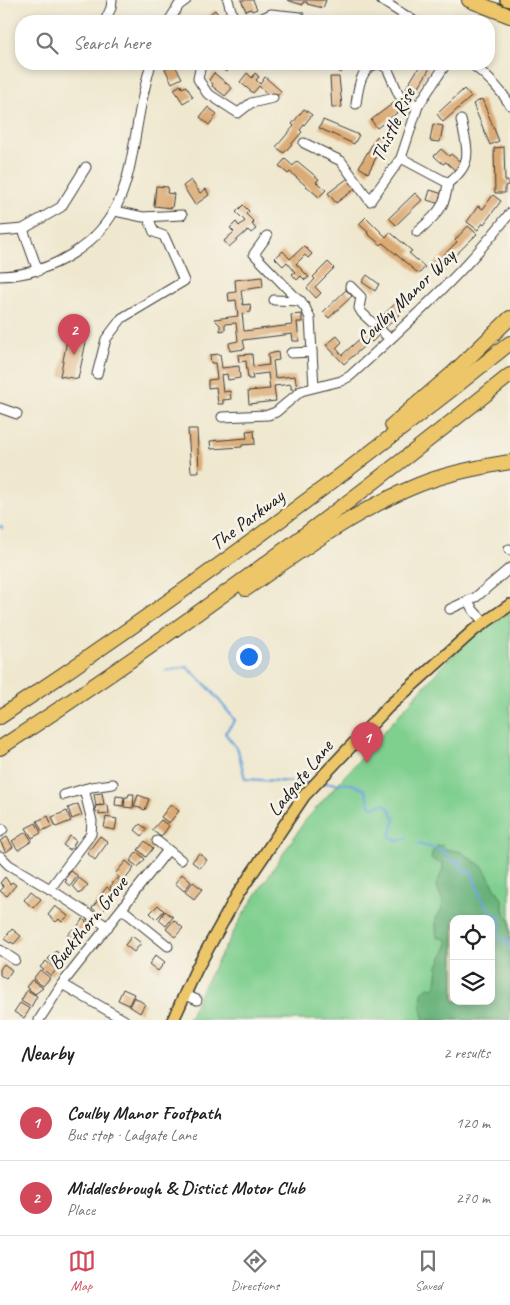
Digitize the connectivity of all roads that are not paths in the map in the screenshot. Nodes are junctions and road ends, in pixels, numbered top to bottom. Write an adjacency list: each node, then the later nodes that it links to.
1 (112, 0): 8 (street)
2 (228, 0): 10 (street)
3 (381, 0): 11 (street)
4 (470, 0): 12 (highway)
5 (506, 0): 7 (main road)
6 (179, 2): 9 (street)
7 (510, 2)
8 (108, 15)
9 (172, 15)
10 (234, 15)
11 (405, 15)
12 (510, 16)
13 (150, 70): 28 (street)
14 (200, 70): 19 (street)
15 (367, 70): 20 (street)
16 (388, 70): 22 (street)
17 (442, 70): 22 (street, Thistle Rise)
18 (479, 70): 21 (street)
19 (273, 98)
20 (356, 104)
21 (510, 105)
22 (418, 106): 25 (street, Thistle Rise)
23 (461, 120): 27 (street)
24 (304, 143): 25 (street, Thistle Rise)
25 (401, 158): 27 (street)
26 (86, 167): 32 (street)
27 (448, 183): 34 (street)
28 (115, 211): 31 (street); 36 (street)
29 (510, 213): 42 (street, Coulby Manor Way)
30 (182, 215): 31 (street)
31 (148, 217): 46 (street)
32 (24, 229): 33 (street); 36 (street)
33 (0, 230)
34 (417, 232)
35 (267, 236): 40 (street)
36 (38, 271): 37 (street)
37 (0, 276)
38 (350, 286): 42 (street)
39 (274, 300): 40 (street)
40 (301, 301): 44 (street)
41 (510, 318): 53 (highway)
42 (390, 339): 48 (street, Coulby Manor Way)
43 (510, 344): 53 (highway, The Parkway)
44 (312, 352): 45 (street); 48 (street)
45 (291, 353)
46 (97, 374)
47 (510, 375): 59 (highway)
48 (314, 387): 51 (street, Coulby Manor Way)
49 (0, 408): 50 (street)
50 (17, 414)
51 (222, 417)
52 (510, 462): 59 (highway)
53 (301, 505): 60 (highway, The Parkway)
54 (510, 568): 55 (street)
55 (468, 601): 57 (street); 58 (street)
56 (510, 605): 58 (main road, Ladgate Lane)
57 (450, 609)
58 (485, 623): 76 (main road, Ladgate Lane)
59 (167, 634): 61 (highway)
60 (0, 717)
61 (0, 748)
62 (113, 784): 63 (street)
63 (84, 789): 64 (street); 69 (street)
64 (64, 796)
65 (157, 841): 66 (street)
66 (168, 850): 68 (street); 70 (street, Buckthorn Grove)
67 (0, 856): 69 (street)
68 (182, 860)
69 (50, 889): 71 (street)
70 (122, 909): 71 (street, Buckthorn Grove); 72 (street)
71 (108, 927): 75 (street, Buckthorn Grove)
72 (168, 946)
73 (0, 951): 74 (street)
74 (15, 960)
75 (62, 984): 78 (street, Buckthorn Grove); 79 (street)
76 (184, 994): 77 (street); 80 (main road, Ladgate Lane)
77 (197, 1000)
78 (39, 1020)
79 (124, 1020)
80 (173, 1020)

